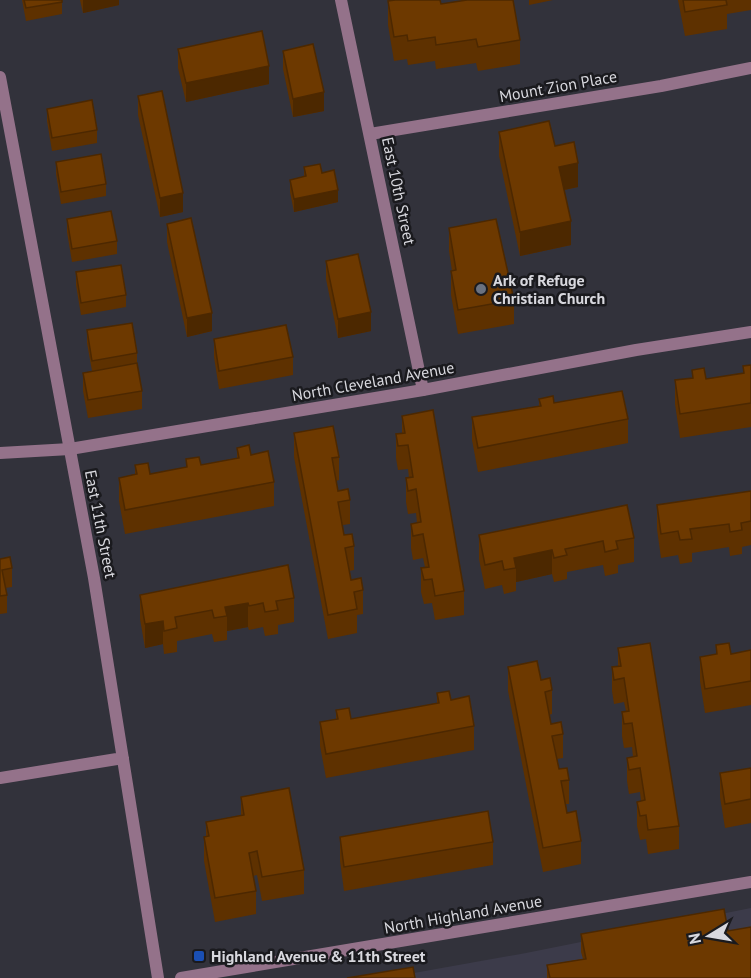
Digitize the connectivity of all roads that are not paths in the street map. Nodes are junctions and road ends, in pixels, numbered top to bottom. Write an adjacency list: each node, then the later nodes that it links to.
1 (341, 0): 4 (street, East 10th Street)
2 (751, 68): 4 (street, Mount Zion Place)
3 (0, 77): 7 (street, East 11th Street)
4 (370, 134): 6 (street, East 10th Street)
5 (751, 332): 6 (street, North Cleveland Avenue)
6 (423, 390): 7 (street, North Cleveland Avenue)
7 (70, 449): 8 (street, North Cleveland Avenue); 9 (street, East 11th Street)
8 (0, 453)
9 (123, 758): 10 (street); 12 (street, East 11th Street)
10 (0, 778)
11 (751, 882): 13 (street, North Highland Avenue)
12 (158, 978)
13 (181, 978)

